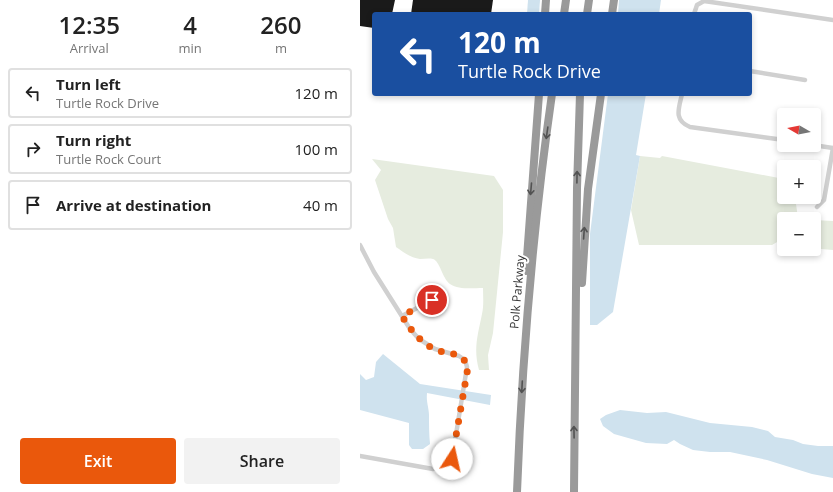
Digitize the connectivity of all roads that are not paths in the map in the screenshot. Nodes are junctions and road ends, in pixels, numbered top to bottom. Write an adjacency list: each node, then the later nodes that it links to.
1 (546, 0): 5 (highway)
2 (566, 0): 6 (highway)
3 (589, 0): 7 (highway)
4 (614, 0): 8 (highway)
5 (545, 12)
6 (564, 12)
7 (587, 12)
8 (612, 12)
9 (694, 12): 10 (street)
10 (833, 20)
11 (752, 71): 12 (street)
12 (805, 80)
13 (539, 96): 26 (highway, one-way to 26)
14 (552, 96): 26 (highway, Polk Parkway, one-way to 26)
15 (580, 96): 25 (highway, one-way to 15)
16 (601, 96): 25 (highway, one-way to 16)
17 (682, 96): 18 (street)
18 (777, 139)
19 (821, 146): 20 (street)
20 (833, 148): 21 (street)
21 (817, 207)
22 (360, 245): 24 (street)
23 (439, 301): 24 (street)
24 (402, 316): 27 (street)
25 (576, 370): 29 (highway, one-way to 25)
26 (523, 373): 28 (highway, Polk Parkway, one-way to 28)
27 (360, 456)
28 (517, 492)
29 (574, 492)

